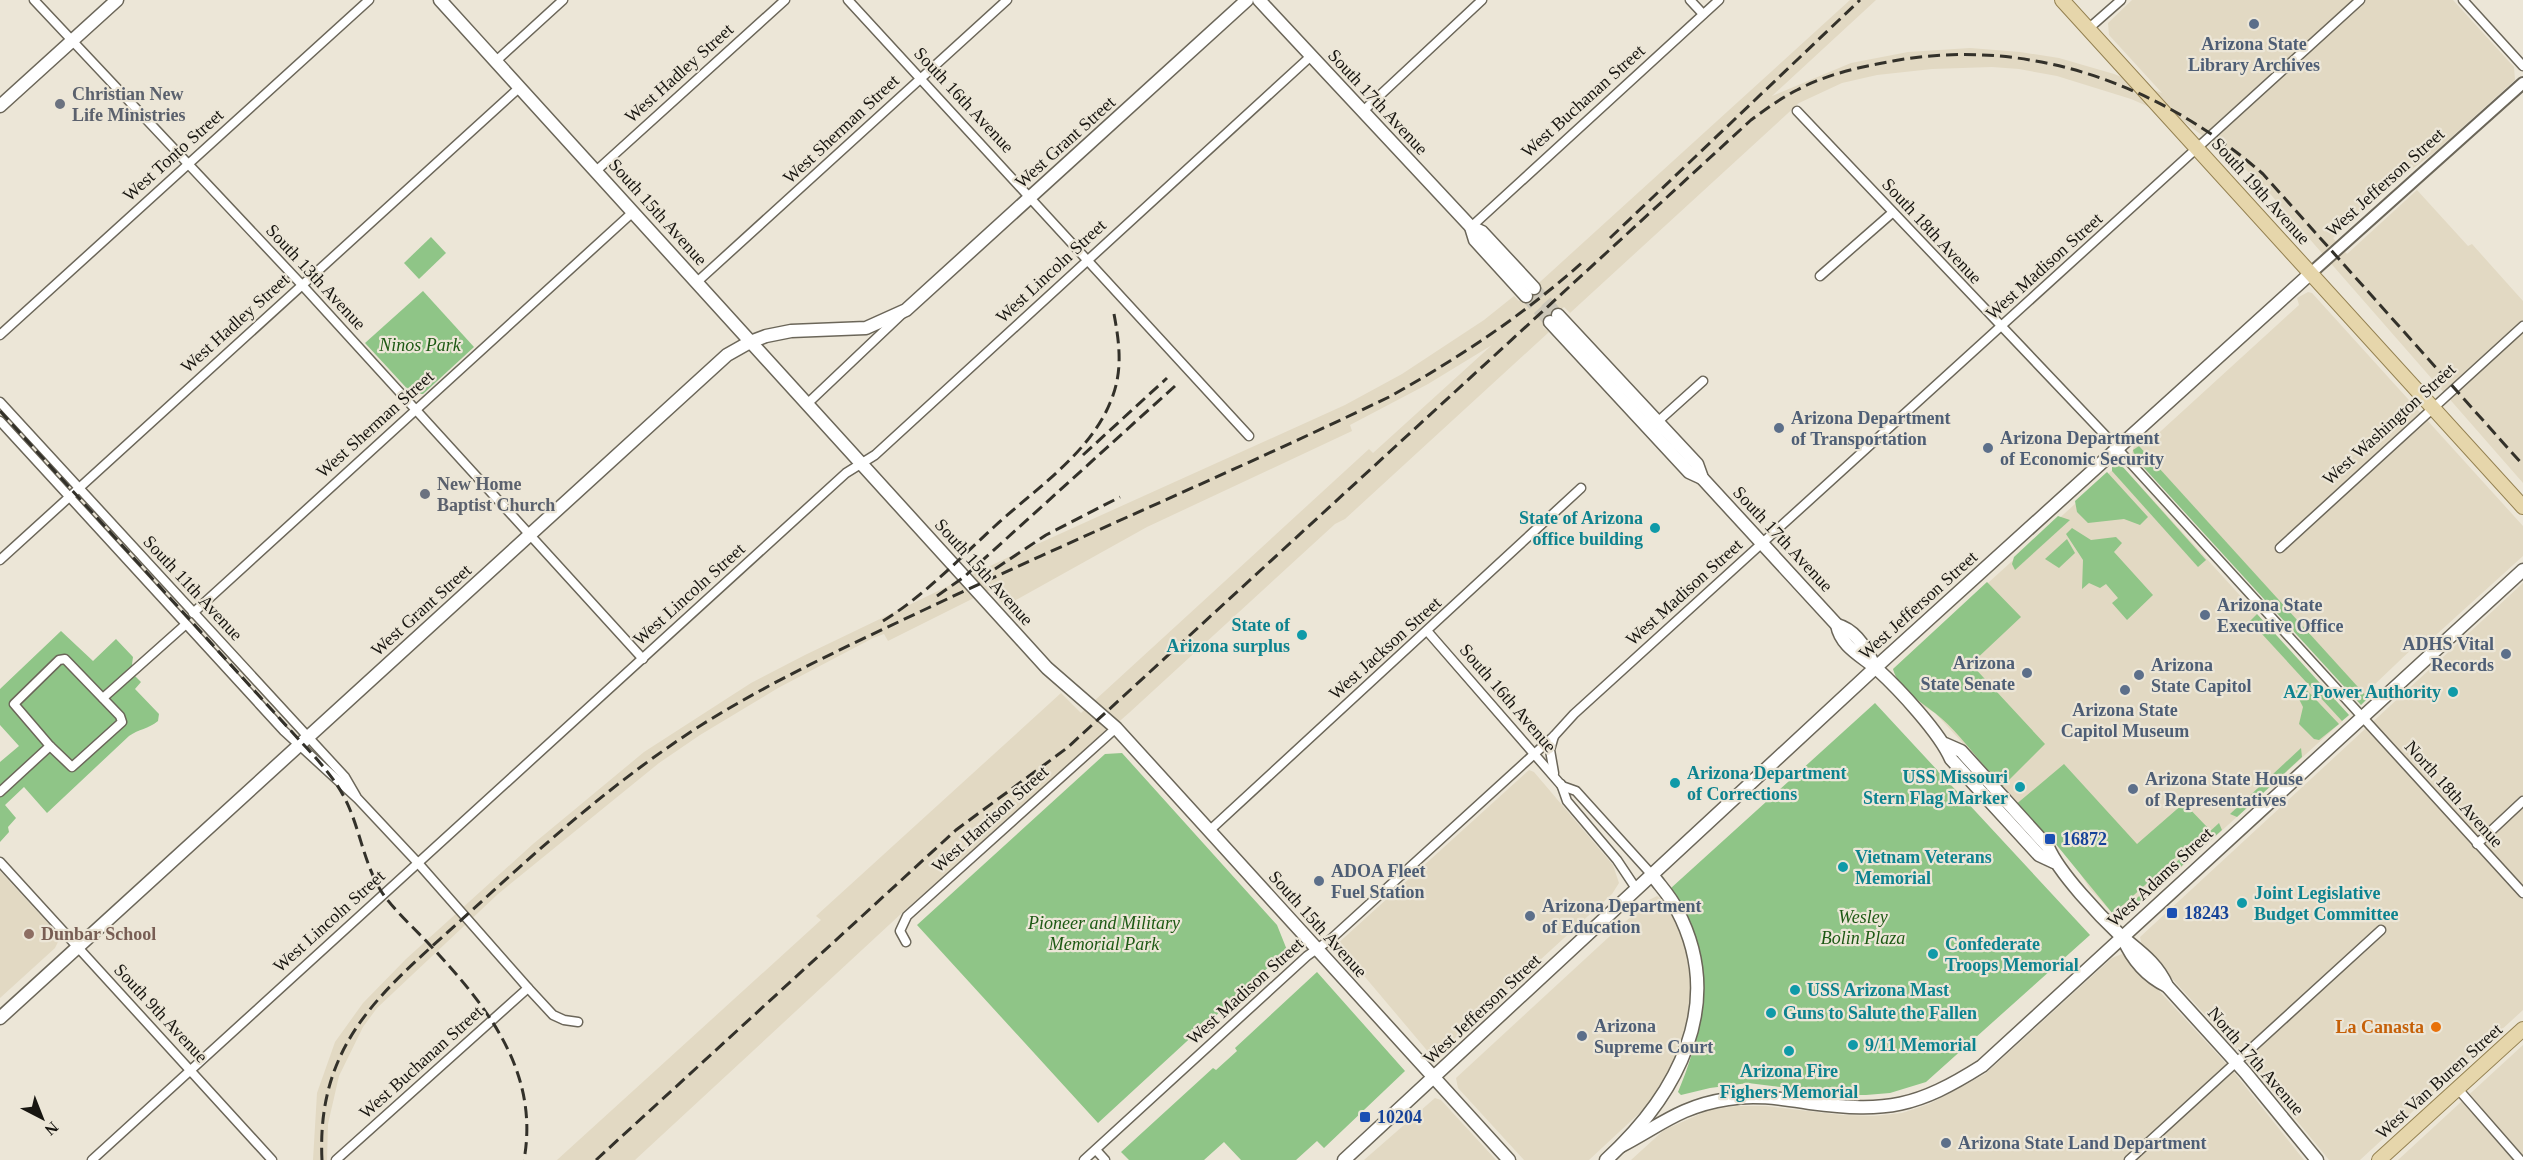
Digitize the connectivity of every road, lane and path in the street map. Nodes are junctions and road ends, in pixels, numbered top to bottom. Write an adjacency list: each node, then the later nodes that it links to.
1 (34, 0): 20 (street, South 13th Avenue)
2 (117, 0): 20 (main road)
3 (369, 0): 31 (street, West Tonto Street)
4 (440, 0): 22 (main road, South 15th Avenue)
5 (562, 0): 22 (street)
6 (785, 0): 32 (street, West Hadley Street)
7 (848, 0): 24 (street, South 16th Avenue)
8 (1007, 0): 24 (street, West Sherman Street)
9 (1247, 0): 33 (main road, West Grant Street)
10 (1259, 0): 21 (main road, South 17th Avenue)
11 (1482, 0): 29 (street)
12 (1690, 0): 18 (street)
13 (1719, 0): 18 (street, West Buchanan Street)
14 (2062, 0): 19 (main road, South 19th Avenue)
15 (2121, 0): 19 (street)
16 (2360, 0): 30 (street, West Madison Street)
17 (2463, 0): 23 (street)
18 (1703, 14): 36 (street, West Buchanan Street)
19 (2088, 29): 30 (main road, South 19th Avenue)
20 (71, 41): 27 (main road); 31 (street, South 13th Avenue)
21 (1311, 56): 29 (main road, South 17th Avenue); 37 (street, West Lincoln Street)
22 (496, 61): 26 (main road, South 15th Avenue)
23 (2523, 66)
24 (921, 78): 33 (street, South 16th Avenue); 40 (street, West Sherman Street)
25 (2523, 83): 38 (street, West Jefferson Street)
26 (520, 87): 32 (main road, South 15th Avenue); 41 (street, West Hadley Street)
27 (0, 106)
28 (1797, 111): 35 (street, South 18th Avenue)
29 (1362, 112): 36 (main road, South 17th Avenue)
30 (2199, 149): 38 (main road, South 19th Avenue); 46 (street, West Madison Street)
31 (188, 164): 41 (street, South 13th Avenue); 47 (street, West Tonto Street)
32 (596, 171): 34 (main road, South 15th Avenue)
33 (1031, 197): 37 (street, South 16th Avenue); 43 (main road, West Grant Street)
34 (633, 212): 40 (main road, South 15th Avenue); 53 (street, West Sherman Street)
35 (1892, 213): 39 (street); 46 (street, South 18th Avenue)
36 (1470, 227): 42 (main road, South 17th Avenue)
37 (1088, 259): 56 (street, South 16th Avenue); 58 (street, West Lincoln Street)
38 (2311, 273): 52 (main road, South 19th Avenue); 57 (main road, West Jefferson Street)
39 (1820, 276)
40 (697, 282): 48 (main road, South 15th Avenue)
41 (302, 285): 53 (street, South 13th Avenue); 59 (street, West Hadley Street)
42 (1530, 292)
43 (906, 310): 48 (main road, West Grant Street); 51 (street, West Grant Street)
44 (1554, 319): 55 (main road, South 17th Avenue)
45 (2523, 326): 52 (street, West Washington Street)
46 (2001, 327): 57 (street, South 18th Avenue); 64 (street, West Madison Street)
47 (0, 335)
48 (750, 342): 51 (main road, South 15th Avenue); 63 (main road, West Grant Street)
49 (1703, 381): 55 (street)
50 (0, 402): 59 (street, South 11th Avenue)
51 (807, 404): 58 (main road, South 15th Avenue)
52 (2434, 407): 62 (main road, South 19th Avenue); 65 (street, West Washington Street)
53 (416, 409): 63 (street, South 13th Avenue); 68 (street, West Sherman Street)
54 (0, 421): 61 (street, South 11th Avenue)
55 (1654, 426): 64 (main road, South 17th Avenue)
56 (1249, 436)
57 (2117, 450): 72 (main road, West Jefferson Street); 74 (street, South 18th Avenue)
58 (863, 463): 71 (street, West Lincoln Street); 75 (main road, South 15th Avenue)
59 (78, 488): 61 (street, West Hadley Street); 68 (street, South 11th Avenue)
60 (1581, 488): 70 (street, West Jackson Street)
61 (70, 496): 66 (street, West Hadley Street); 69 (street, South 11th Avenue)
62 (2523, 507)
63 (531, 534): 71 (street, South 13th Avenue); 77 (main road, West Grant Street)
64 (1762, 544): 72 (main road, South 17th Avenue); 76 (street, West Madison Street)
65 (2280, 548)
66 (0, 560)
67 (2523, 570): 74 (main road, West Adams Street)
68 (193, 613): 77 (street, South 11th Avenue)
69 (185, 625): 73 (street); 77 (street, South 11th Avenue)
70 (1428, 632): 79 (street, South 16th Avenue); 83 (street, West Jackson Street)
71 (643, 659): 87 (street, West Lincoln Street)
72 (1875, 668): 85 (main road, South 17th Avenue); 88 (main road, West Jefferson Street)
73 (103, 698): 78 (street); 78 (street)
74 (2361, 716): 84 (street, North 18th Avenue); 92 (main road, West Adams Street)
75 (1116, 728): 83 (main road, South 15th Avenue); 93 (street, West Harrison Street)
76 (1554, 736): 79 (street, West Madison Street); 80 (street, South 16th Avenue)
77 (303, 742): 87 (street, South 11th Avenue); 94 (main road, West Grant Street)
78 (50, 746): 81 (street)
79 (1535, 753): 80 (street, South 16th Avenue); 95 (street, West Madison Street)
80 (1562, 786): 88 (street, South 16th Avenue); 89 (street, South 16th Avenue)
81 (0, 792)
82 (2523, 801): 84 (street)
83 (1209, 831): 95 (main road, South 15th Avenue)
84 (2477, 844): 90 (street, North 18th Avenue)
85 (2054, 861): 92 (main road, North 17th Avenue)
86 (0, 862): 94 (street, South 9th Avenue)
87 (418, 863): 96 (street, South 11th Avenue); 101 (street, West Lincoln Street)
88 (1653, 876): 89 (main road, West Jefferson Street); 104 (main road)
89 (1637, 890): 102 (main road, West Jefferson Street)
90 (2523, 893)
91 (2381, 930): 100 (street)
92 (2122, 937): 100 (main road, North 17th Avenue); 104 (main road, West Adams Street)
93 (906, 942)
94 (79, 948): 97 (main road, West Grant Street); 101 (street, South 9th Avenue)
95 (1316, 950): 102 (main road, South 15th Avenue); 105 (street, West Madison Street)
96 (528, 988): 98 (street, South 11th Avenue); 108 (street, West Buchanan Street)
97 (0, 1018)
98 (578, 1022)
99 (2523, 1029): 103 (main road, West Van Buren Street)
100 (2236, 1062): 114 (street); 115 (main road, North 17th Avenue)
101 (191, 1070): 106 (street, West Lincoln Street); 107 (street, South 9th Avenue)
102 (1434, 1078): 111 (main road, West Jefferson Street); 112 (main road, South 15th Avenue)
103 (2458, 1089): 116 (main road, West Van Buren Street); 117 (street)
104 (1621, 1146): 113 (main road)
105 (1096, 1149): 109 (street, West Madison Street); 110 (street)
106 (92, 1160)
107 (272, 1160)
108 (336, 1160)
109 (1084, 1160)
110 (1105, 1160)
111 (1344, 1160)
112 (1509, 1160)
113 (1606, 1160)
114 (2129, 1160)
115 (2316, 1160)
116 (2379, 1160)
117 (2520, 1160)

